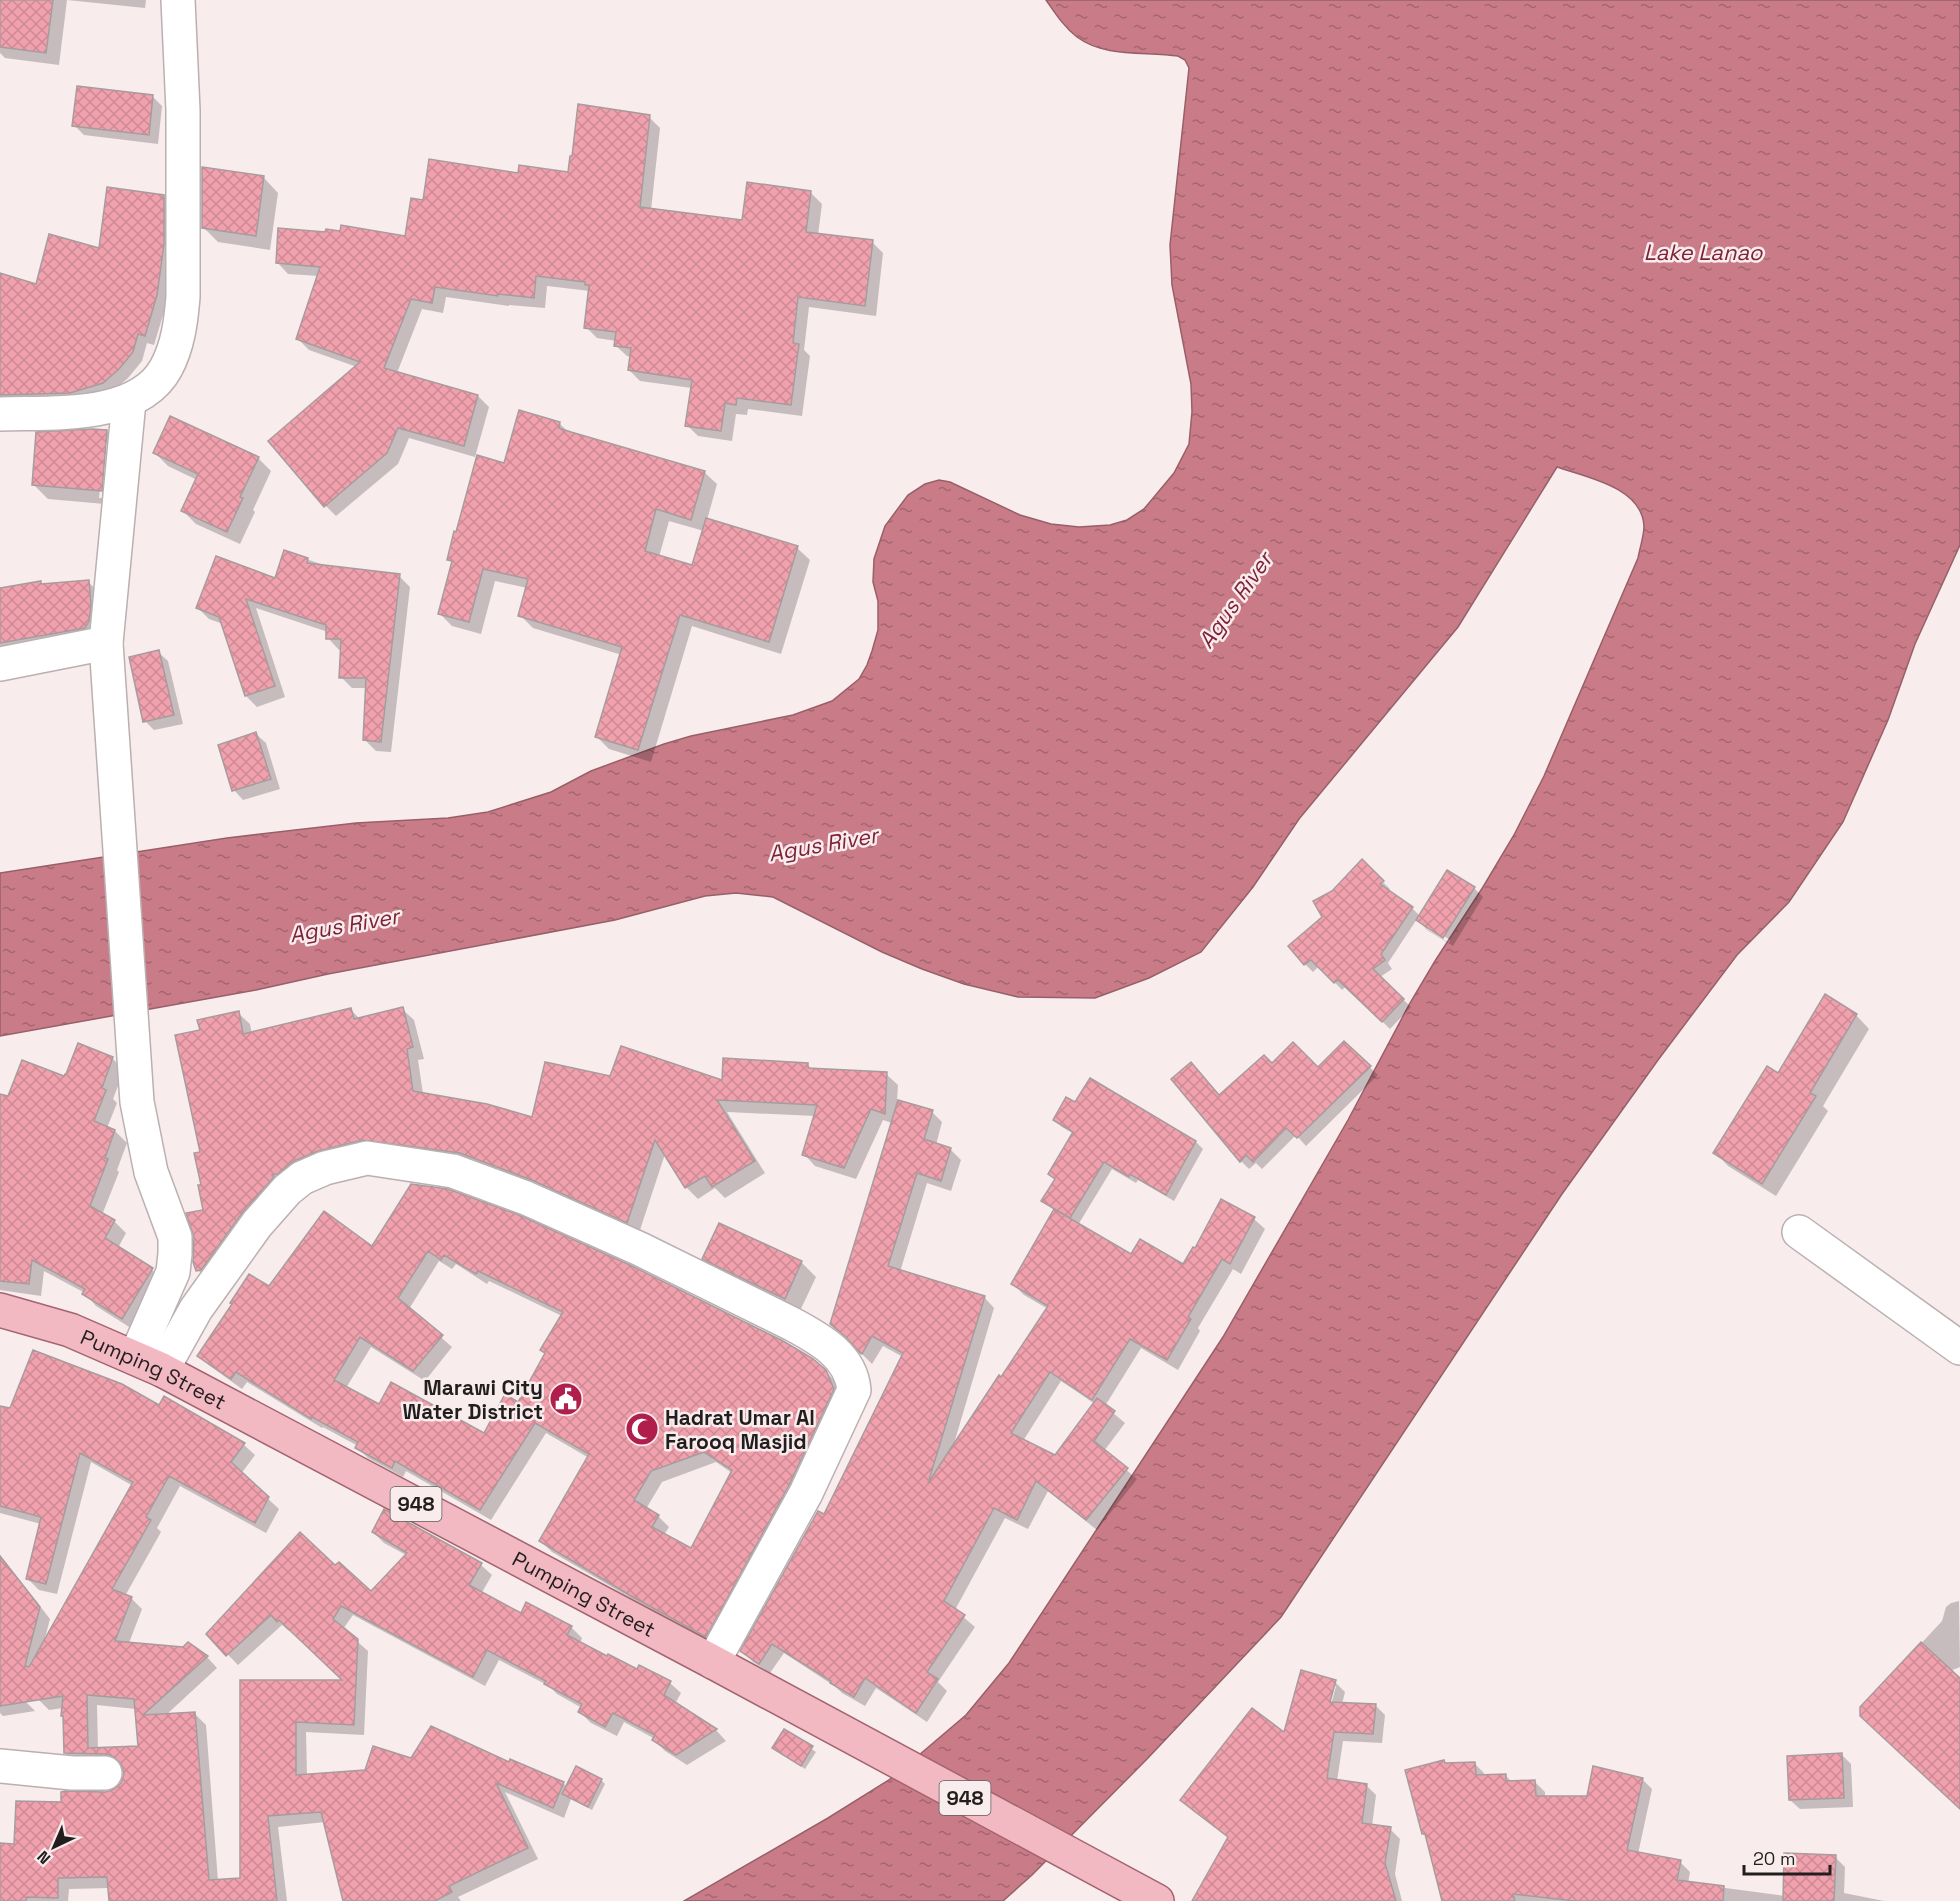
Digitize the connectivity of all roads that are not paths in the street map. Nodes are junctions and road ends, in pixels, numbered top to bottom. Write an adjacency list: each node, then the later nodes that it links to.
1 (178, 0): 2 (street)
2 (136, 397): 3 (street); 4 (street)
3 (0, 414)
4 (106, 643): 5 (street); 9 (street)
5 (0, 664)
6 (1799, 1232): 8 (street)
7 (0, 1310): 9 (main road, Pumping Street / 948)
8 (1960, 1348)
9 (148, 1364): 10 (main road, Pumping Street / 948); 10 (street)
10 (712, 1662): 13 (main road, Pumping Street / 948)
11 (0, 1766): 12 (street)
12 (105, 1773)
13 (1157, 1901)

